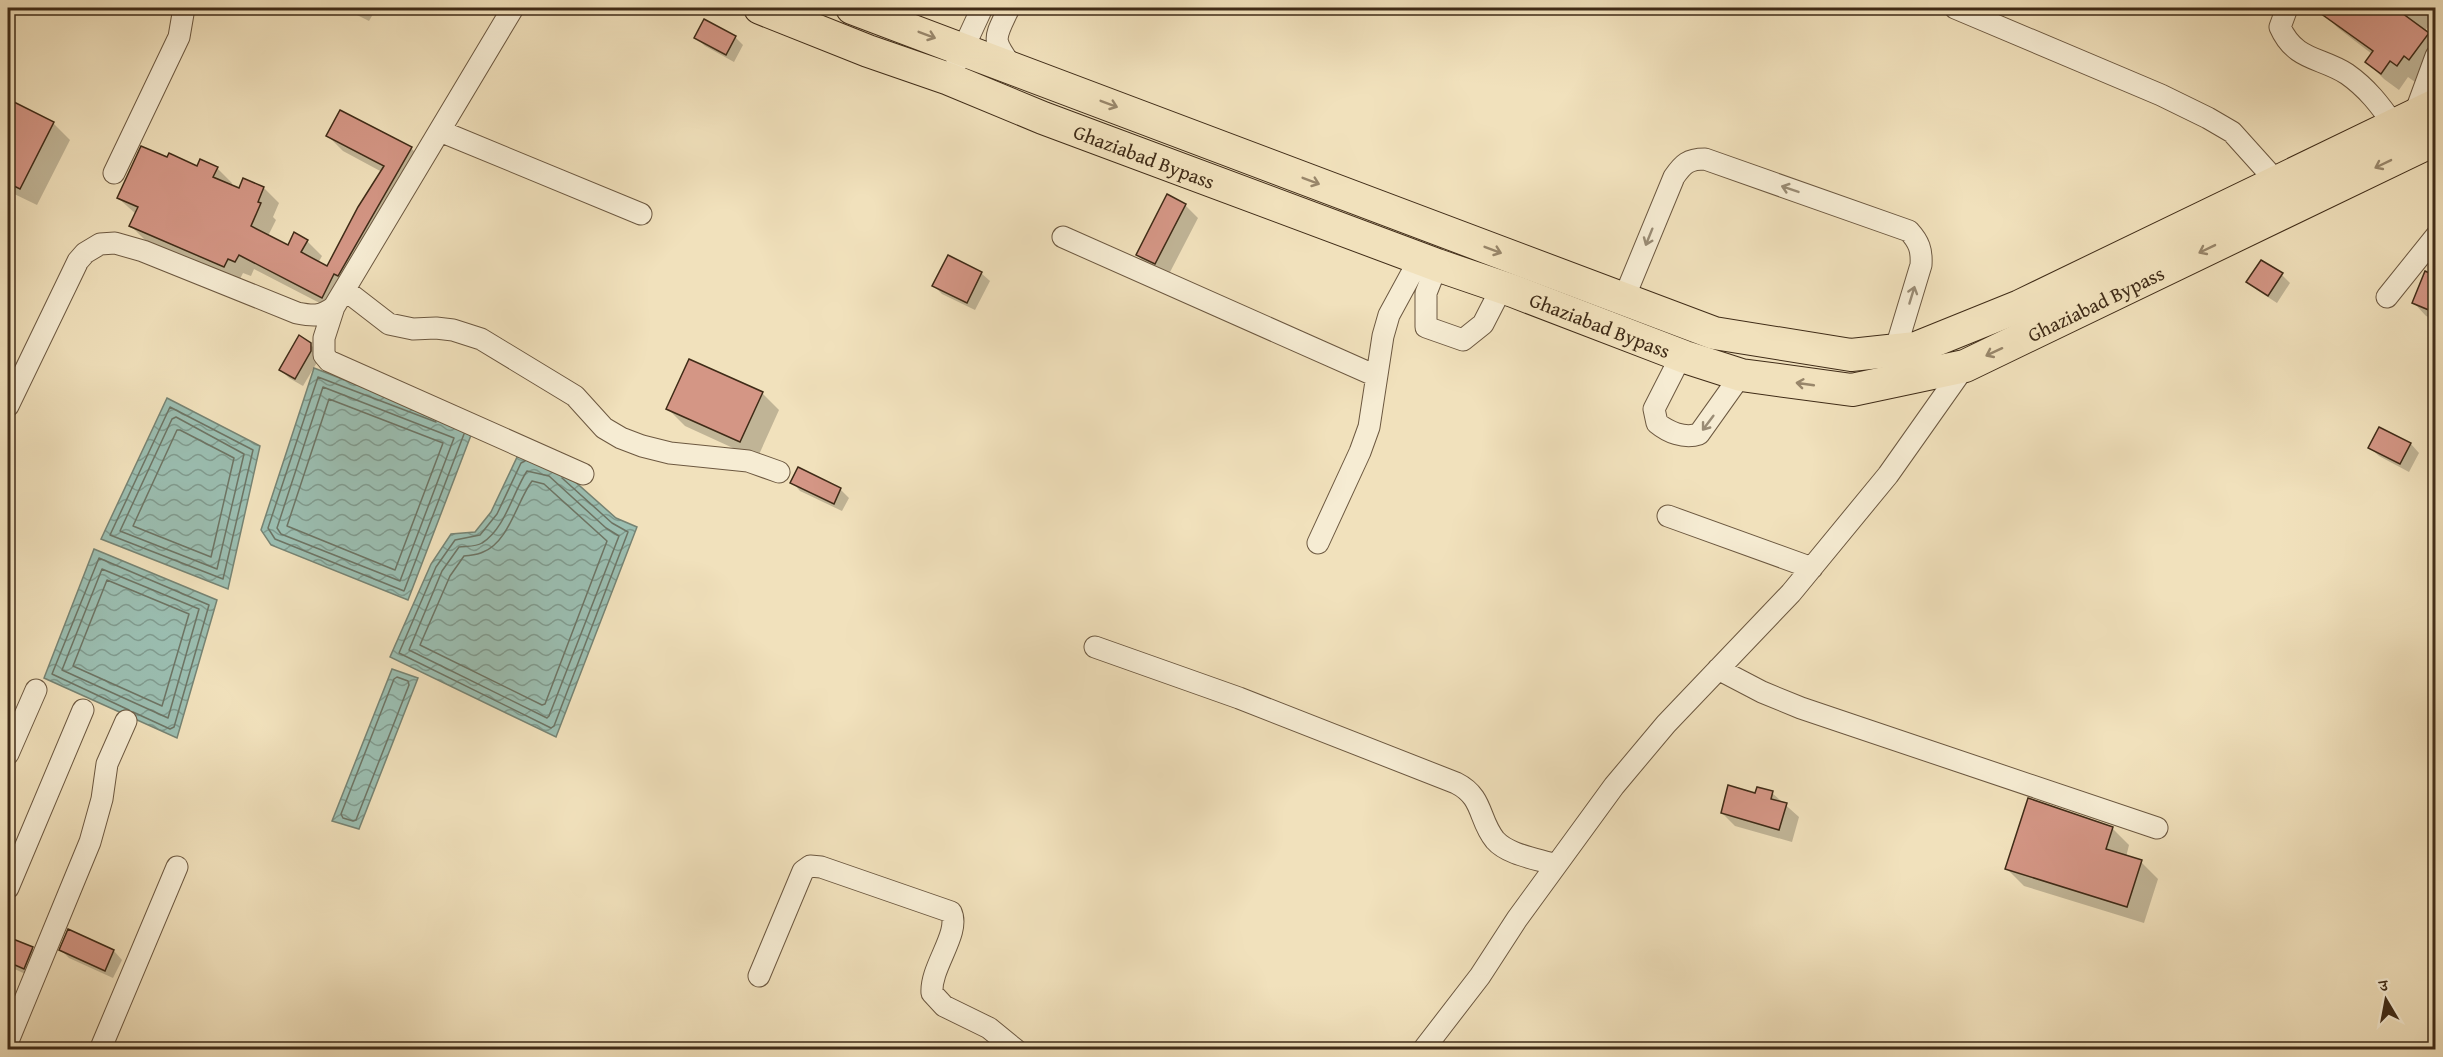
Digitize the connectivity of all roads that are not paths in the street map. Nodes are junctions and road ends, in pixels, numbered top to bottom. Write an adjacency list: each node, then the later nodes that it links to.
1 (184, 8): 17 (street)
2 (513, 8): 14 (street)
3 (760, 8): 12 (highway, Ghaziabad Bypass)
4 (852, 8): 9 (highway, Ghaziabad Bypass, one-way to 9)
5 (982, 8): 9 (street)
6 (1009, 8): 11 (street)
7 (1955, 8): 18 (street)
8 (2287, 8): 13 (street)
9 (963, 49): 11 (highway, Ghaziabad Bypass); 12 (street)
10 (2436, 56): 13 (street)
11 (1014, 68): 16 (highway, Ghaziabad Bypass, one-way to 16)
12 (949, 79): 19 (highway, Ghaziabad Bypass)
13 (2415, 115): 18 (highway, Ghaziabad Bypass)
14 (440, 131): 20 (street); 26 (street)
15 (2436, 139): 30 (highway, Ghaziabad Bypass, one-way to 30)
16 (1272, 166): 19 (highway); 27 (highway, Ghaziabad Bypass, one-way to 27)
17 (114, 173)
18 (2277, 182): 28 (highway, Ghaziabad Bypass)
19 (1256, 198): 23 (highway, Ghaziabad Bypass)
20 (641, 214)
21 (2436, 236): 25 (street)
22 (1063, 237): 32 (street)
23 (1428, 262): 24 (highway, Ghaziabad Bypass); 24 (street); 32 (street)
24 (1502, 287): 29 (highway, Ghaziabad Bypass)
25 (2387, 297)
26 (339, 298): 33 (street); 34 (street); 35 (street)
27 (1624, 298): 28 (highway, Ghaziabad Bypass); 28 (street, one-way to 27)
28 (1895, 351)
29 (1681, 356): 31 (highway, Ghaziabad Bypass); 31 (street, one-way to 29)
30 (1965, 366): 31 (highway, Ghaziabad Bypass, one-way to 31); 38 (street)
31 (1741, 375)
32 (1376, 376): 37 (street)
33 (8, 406)
34 (779, 472)
35 (583, 474)
36 (1668, 516): 38 (street)
37 (1318, 543)
38 (1812, 568): 40 (street)
39 (1095, 647): 46 (street)
40 (1718, 669): 45 (street); 46 (street)
41 (36, 690): 44 (street)
42 (83, 710): 48 (street)
43 (126, 721): 50 (street)
44 (8, 754)
45 (2157, 828)
46 (1556, 865): 54 (street)
47 (177, 867): 52 (street)
48 (8, 888)
49 (759, 976): 53 (street)
50 (8, 1042): 51 (street)
51 (21, 1050)
52 (100, 1050)
53 (1016, 1050)
54 (1423, 1050)

